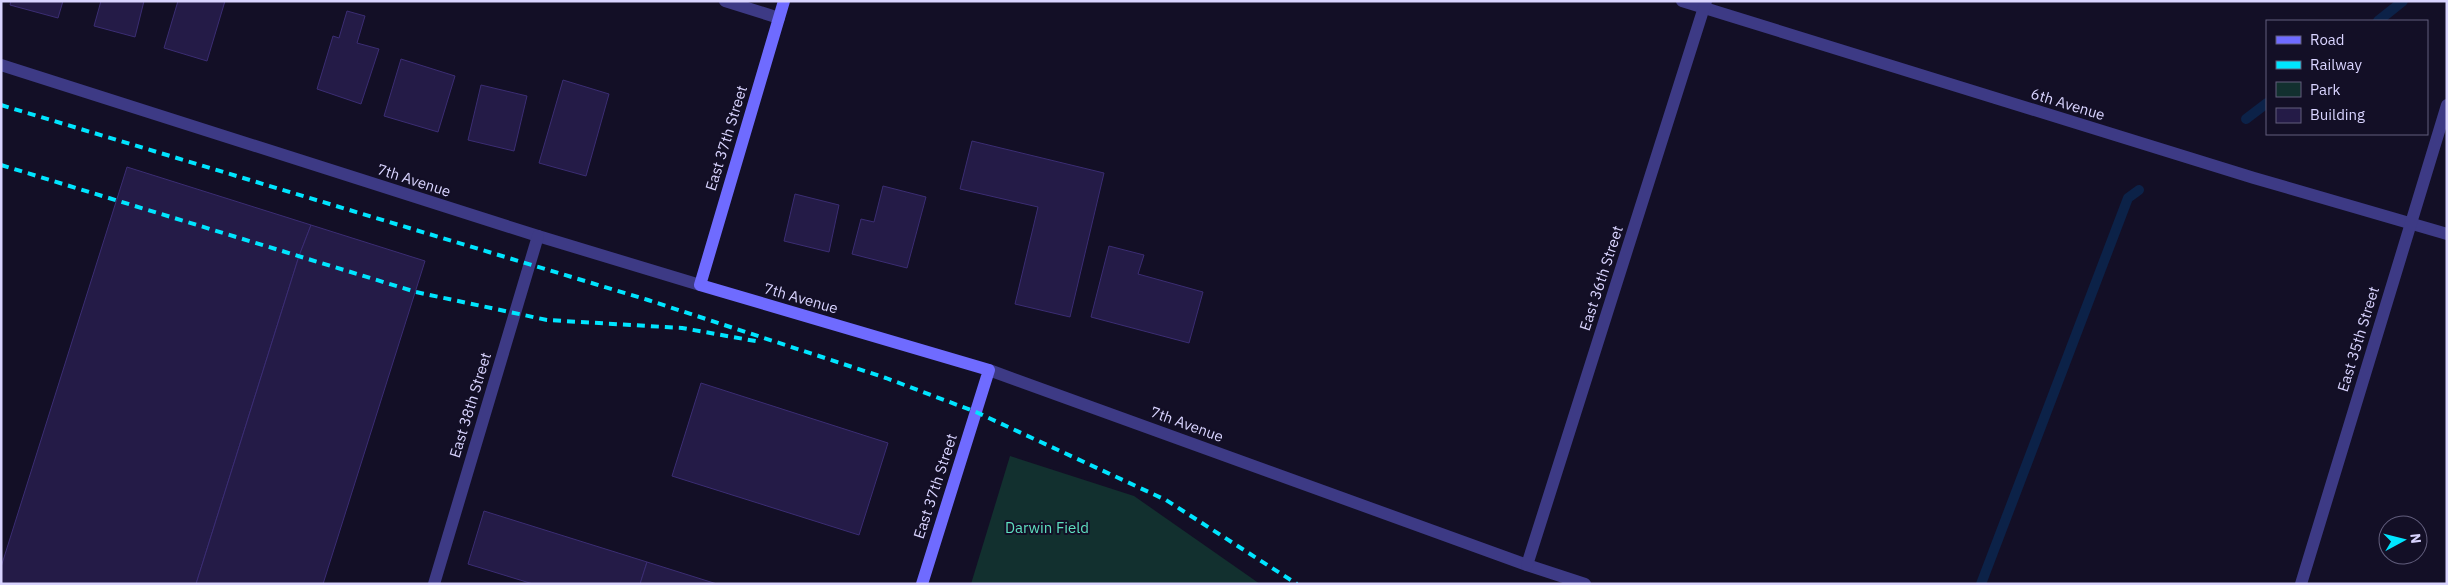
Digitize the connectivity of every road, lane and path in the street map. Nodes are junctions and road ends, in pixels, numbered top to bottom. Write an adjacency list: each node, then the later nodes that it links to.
1 (725, 1): 5 (street)
2 (784, 1): 5 (street, East 37th Street)
3 (1682, 1): 4 (street, 6th Avenue)
4 (1705, 5): 8 (street, 6th Avenue); 13 (street, East 36th Street)
5 (779, 18): 11 (street, East 37th Street)
6 (1, 64): 10 (street, 7th Avenue)
7 (2447, 105): 8 (street, East 35th Street)
8 (2411, 223): 9 (street, 6th Avenue); 17 (street, East 35th Street)
9 (2447, 234)
10 (538, 236): 11 (street, 7th Avenue); 14 (street, East 38th Street)
11 (700, 285): 12 (street, 7th Avenue)
12 (990, 370): 13 (street, 7th Avenue); 15 (street, East 37th Street)
13 (1527, 565): 16 (street, 7th Avenue)
14 (437, 583)
15 (922, 584)
16 (1585, 584)
17 (2301, 584)

